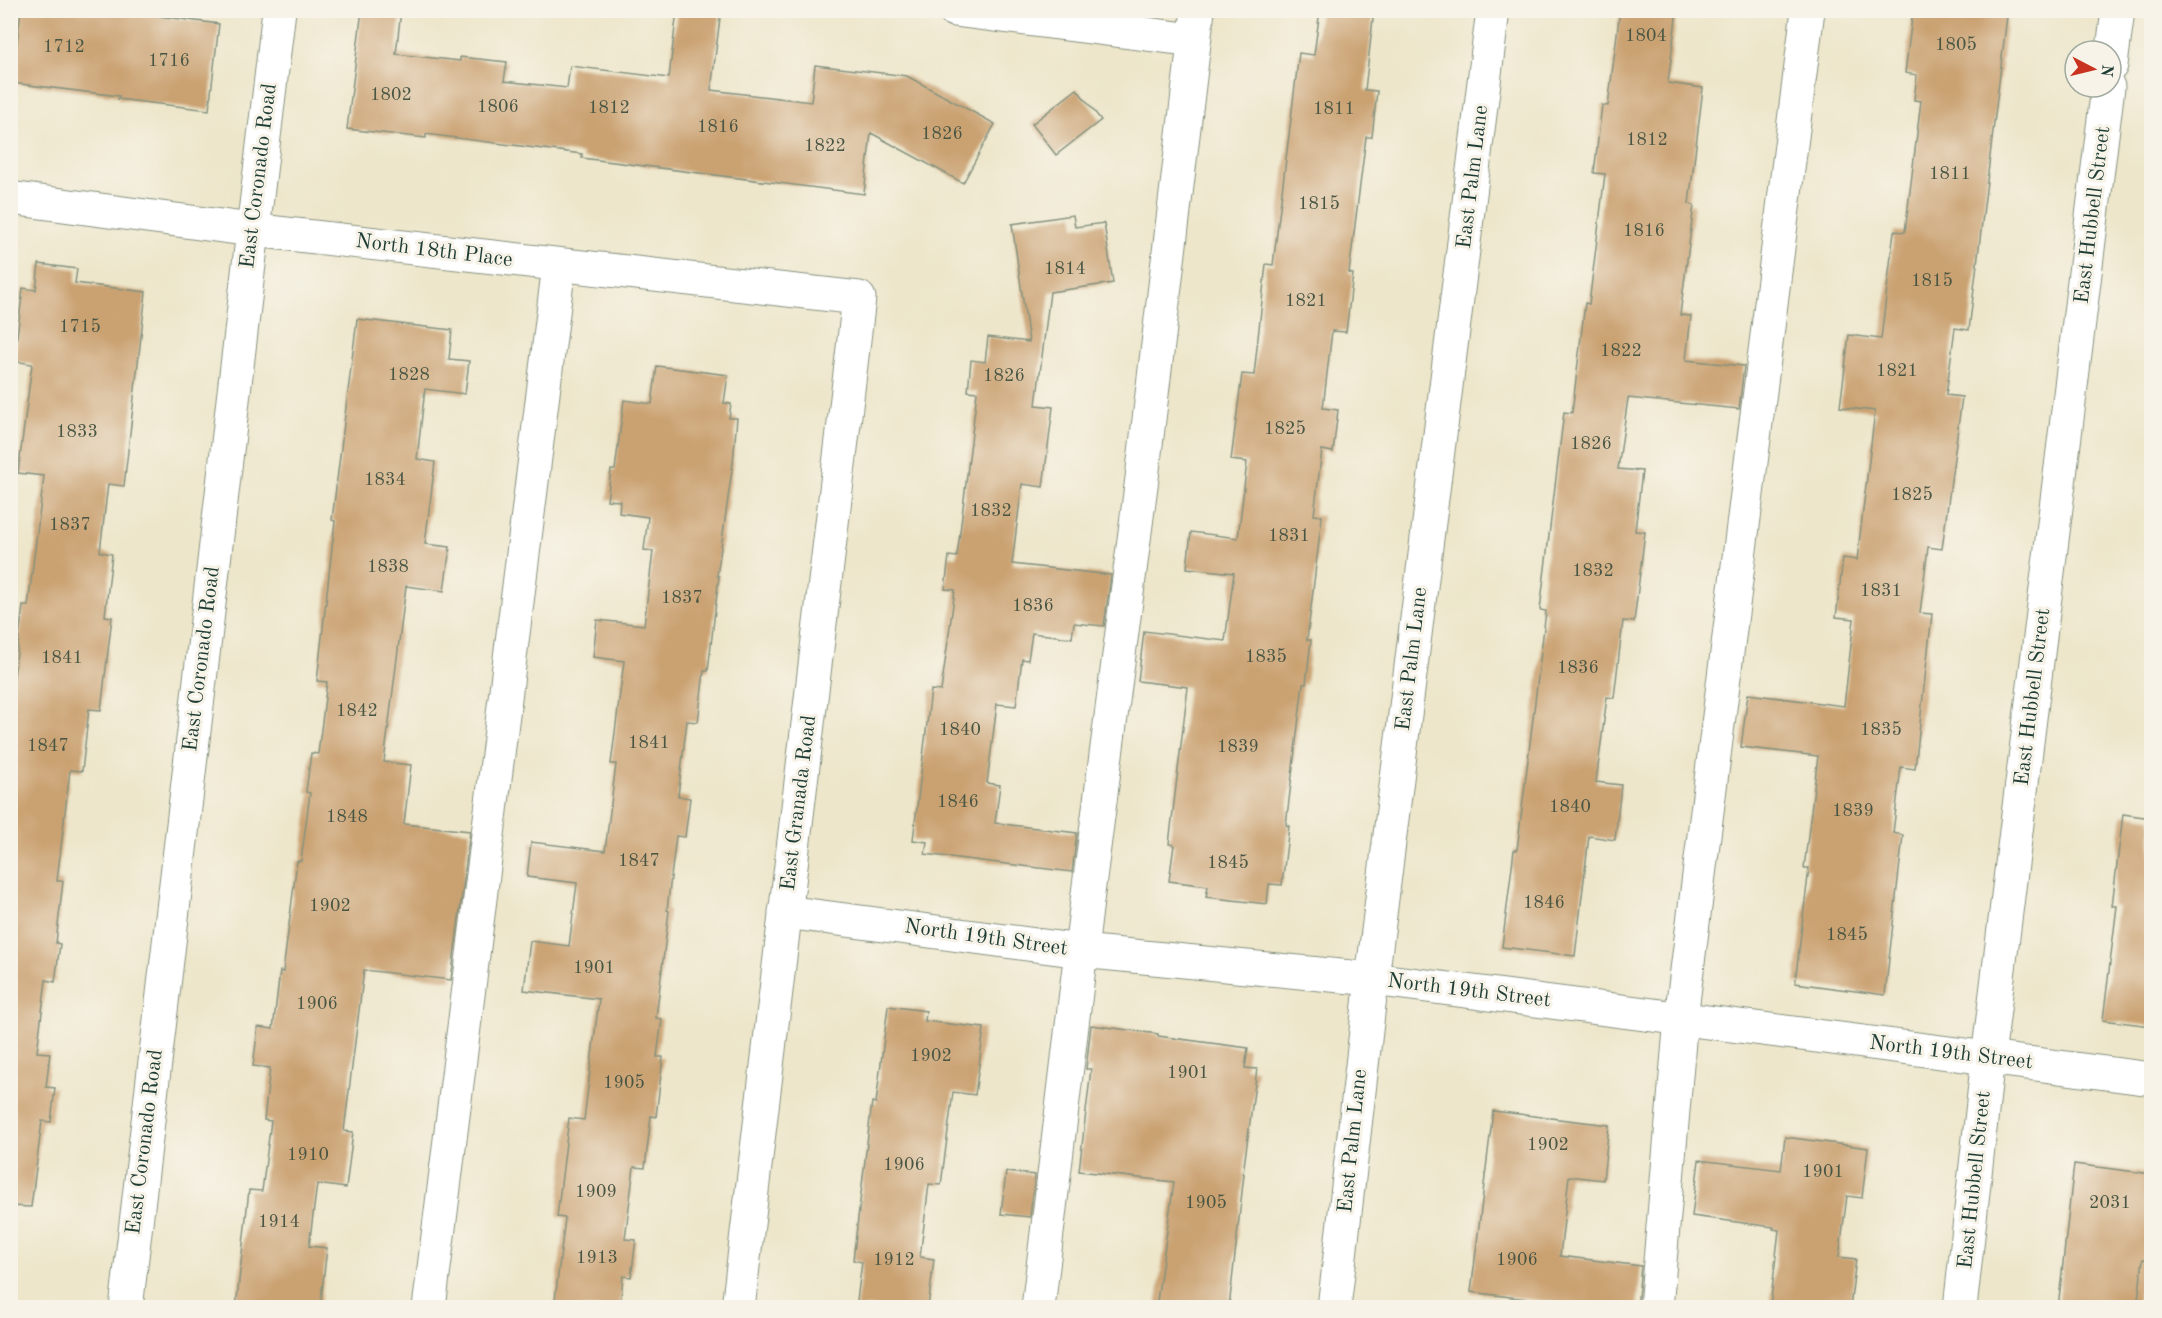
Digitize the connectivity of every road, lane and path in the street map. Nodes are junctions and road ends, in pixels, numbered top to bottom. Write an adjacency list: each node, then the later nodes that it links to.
1 (279, 10): 10 (street, East Coronado Road)
2 (954, 10): 6 (street)
3 (1493, 10): 15 (street, East Palm Lane)
4 (1808, 10): 16 (street)
5 (2118, 10): 7 (street)
6 (1196, 25): 14 (street)
7 (2114, 39)
8 (2107, 99): 17 (street, East Hubbell Street)
9 (10, 198): 10 (street, North 18th Place)
10 (252, 230): 11 (street, North 18th Place); 19 (street, East Coronado Road)
11 (559, 266): 12 (street, North 18th Place); 20 (street)
12 (859, 298): 13 (street, East Granada Road)
13 (786, 912): 14 (street, North 19th Street); 21 (street, East Granada Road)
14 (1081, 951): 15 (street, North 19th Street); 22 (street)
15 (1371, 979): 16 (street, North 19th Street); 23 (street, East Palm Lane)
16 (1681, 1018): 17 (street, North 19th Street); 24 (street)
17 (1989, 1058): 18 (street, North 19th Street); 25 (street, East Hubbell Street)
18 (2151, 1079)
19 (126, 1308)
20 (429, 1308)
21 (738, 1308)
22 (1038, 1308)
23 (1334, 1308)
24 (1656, 1308)
25 (1960, 1308)

